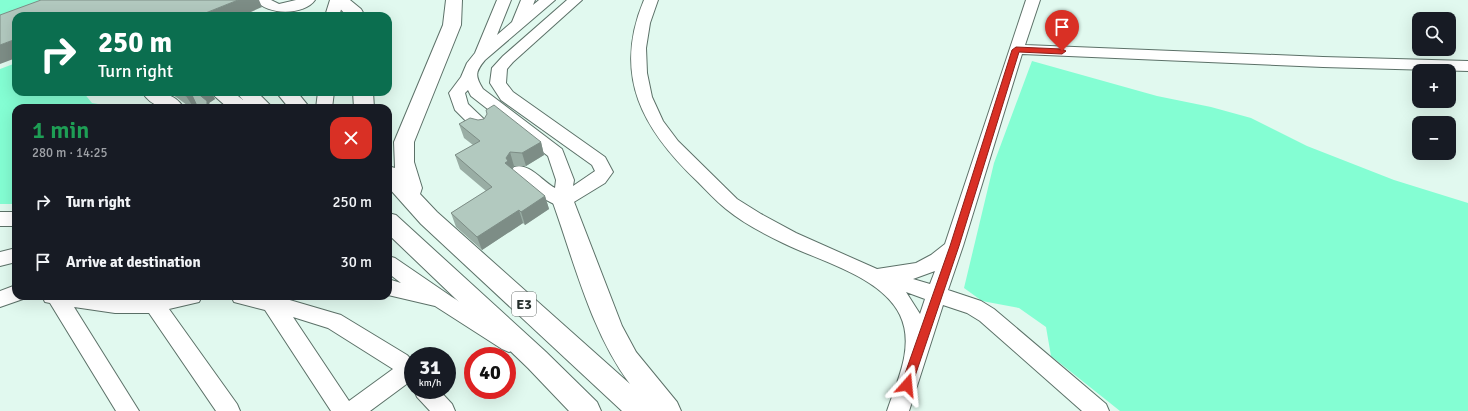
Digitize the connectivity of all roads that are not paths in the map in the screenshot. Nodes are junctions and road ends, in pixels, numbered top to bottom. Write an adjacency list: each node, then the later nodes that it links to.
1 (263, 0): 2 (street)
2 (308, 0)
3 (338, 0): 11 (highway); 12 (street)
4 (454, 0): 29 (highway)
5 (504, 0): 15 (street)
6 (528, 0): 13 (street)
7 (548, 0): 13 (street)
8 (575, 0): 30 (street)
9 (651, 0): 37 (street)
10 (1034, 0): 14 (street)
11 (356, 10)
12 (334, 12)
13 (517, 25): 15 (street)
14 (1016, 50): 16 (street); 34 (street)
15 (480, 56): 17 (street)
16 (1468, 66)
17 (468, 78): 26 (street); 30 (street)
18 (158, 96): 22 (highway)
19 (225, 96): 23 (highway)
20 (250, 96): 24 (highway)
21 (290, 96): 25 (highway)
22 (168, 104)
23 (236, 104)
24 (259, 104)
25 (296, 104)
26 (477, 130)
27 (524, 168): 30 (street)
28 (392, 178): 29 (highway, E3)
29 (408, 196): 62 (highway, E3)
30 (563, 200): 63 (highway)
31 (0, 219): 32 (street)
32 (12, 219)
33 (392, 225): 52 (highway, E3)
34 (954, 246): 39 (street); 42 (street)
35 (12, 256): 36 (street)
36 (0, 259)
37 (846, 263): 39 (street); 51 (street)
38 (392, 266): 48 (street)
39 (873, 274): 42 (street)
40 (392, 288): 48 (street)
41 (12, 294): 43 (street)
42 (936, 295): 51 (street); 65 (street)
43 (0, 299)
44 (59, 300): 56 (street)
45 (88, 300): 50 (street)
46 (170, 300): 50 (street)
47 (259, 300): 49 (street)
48 (445, 302): 52 (street)
49 (272, 303): 53 (street); 58 (street)
50 (154, 305): 57 (street)
51 (915, 358): 64 (street)
52 (537, 360): 61 (highway, E3)
53 (404, 366)
54 (404, 378): 59 (street)
55 (433, 399): 60 (street)
56 (128, 411)
57 (229, 411)
58 (343, 411)
59 (353, 411)
60 (444, 411)
61 (587, 411)
62 (642, 411)
63 (667, 411)
64 (898, 411)
65 (1098, 411)

